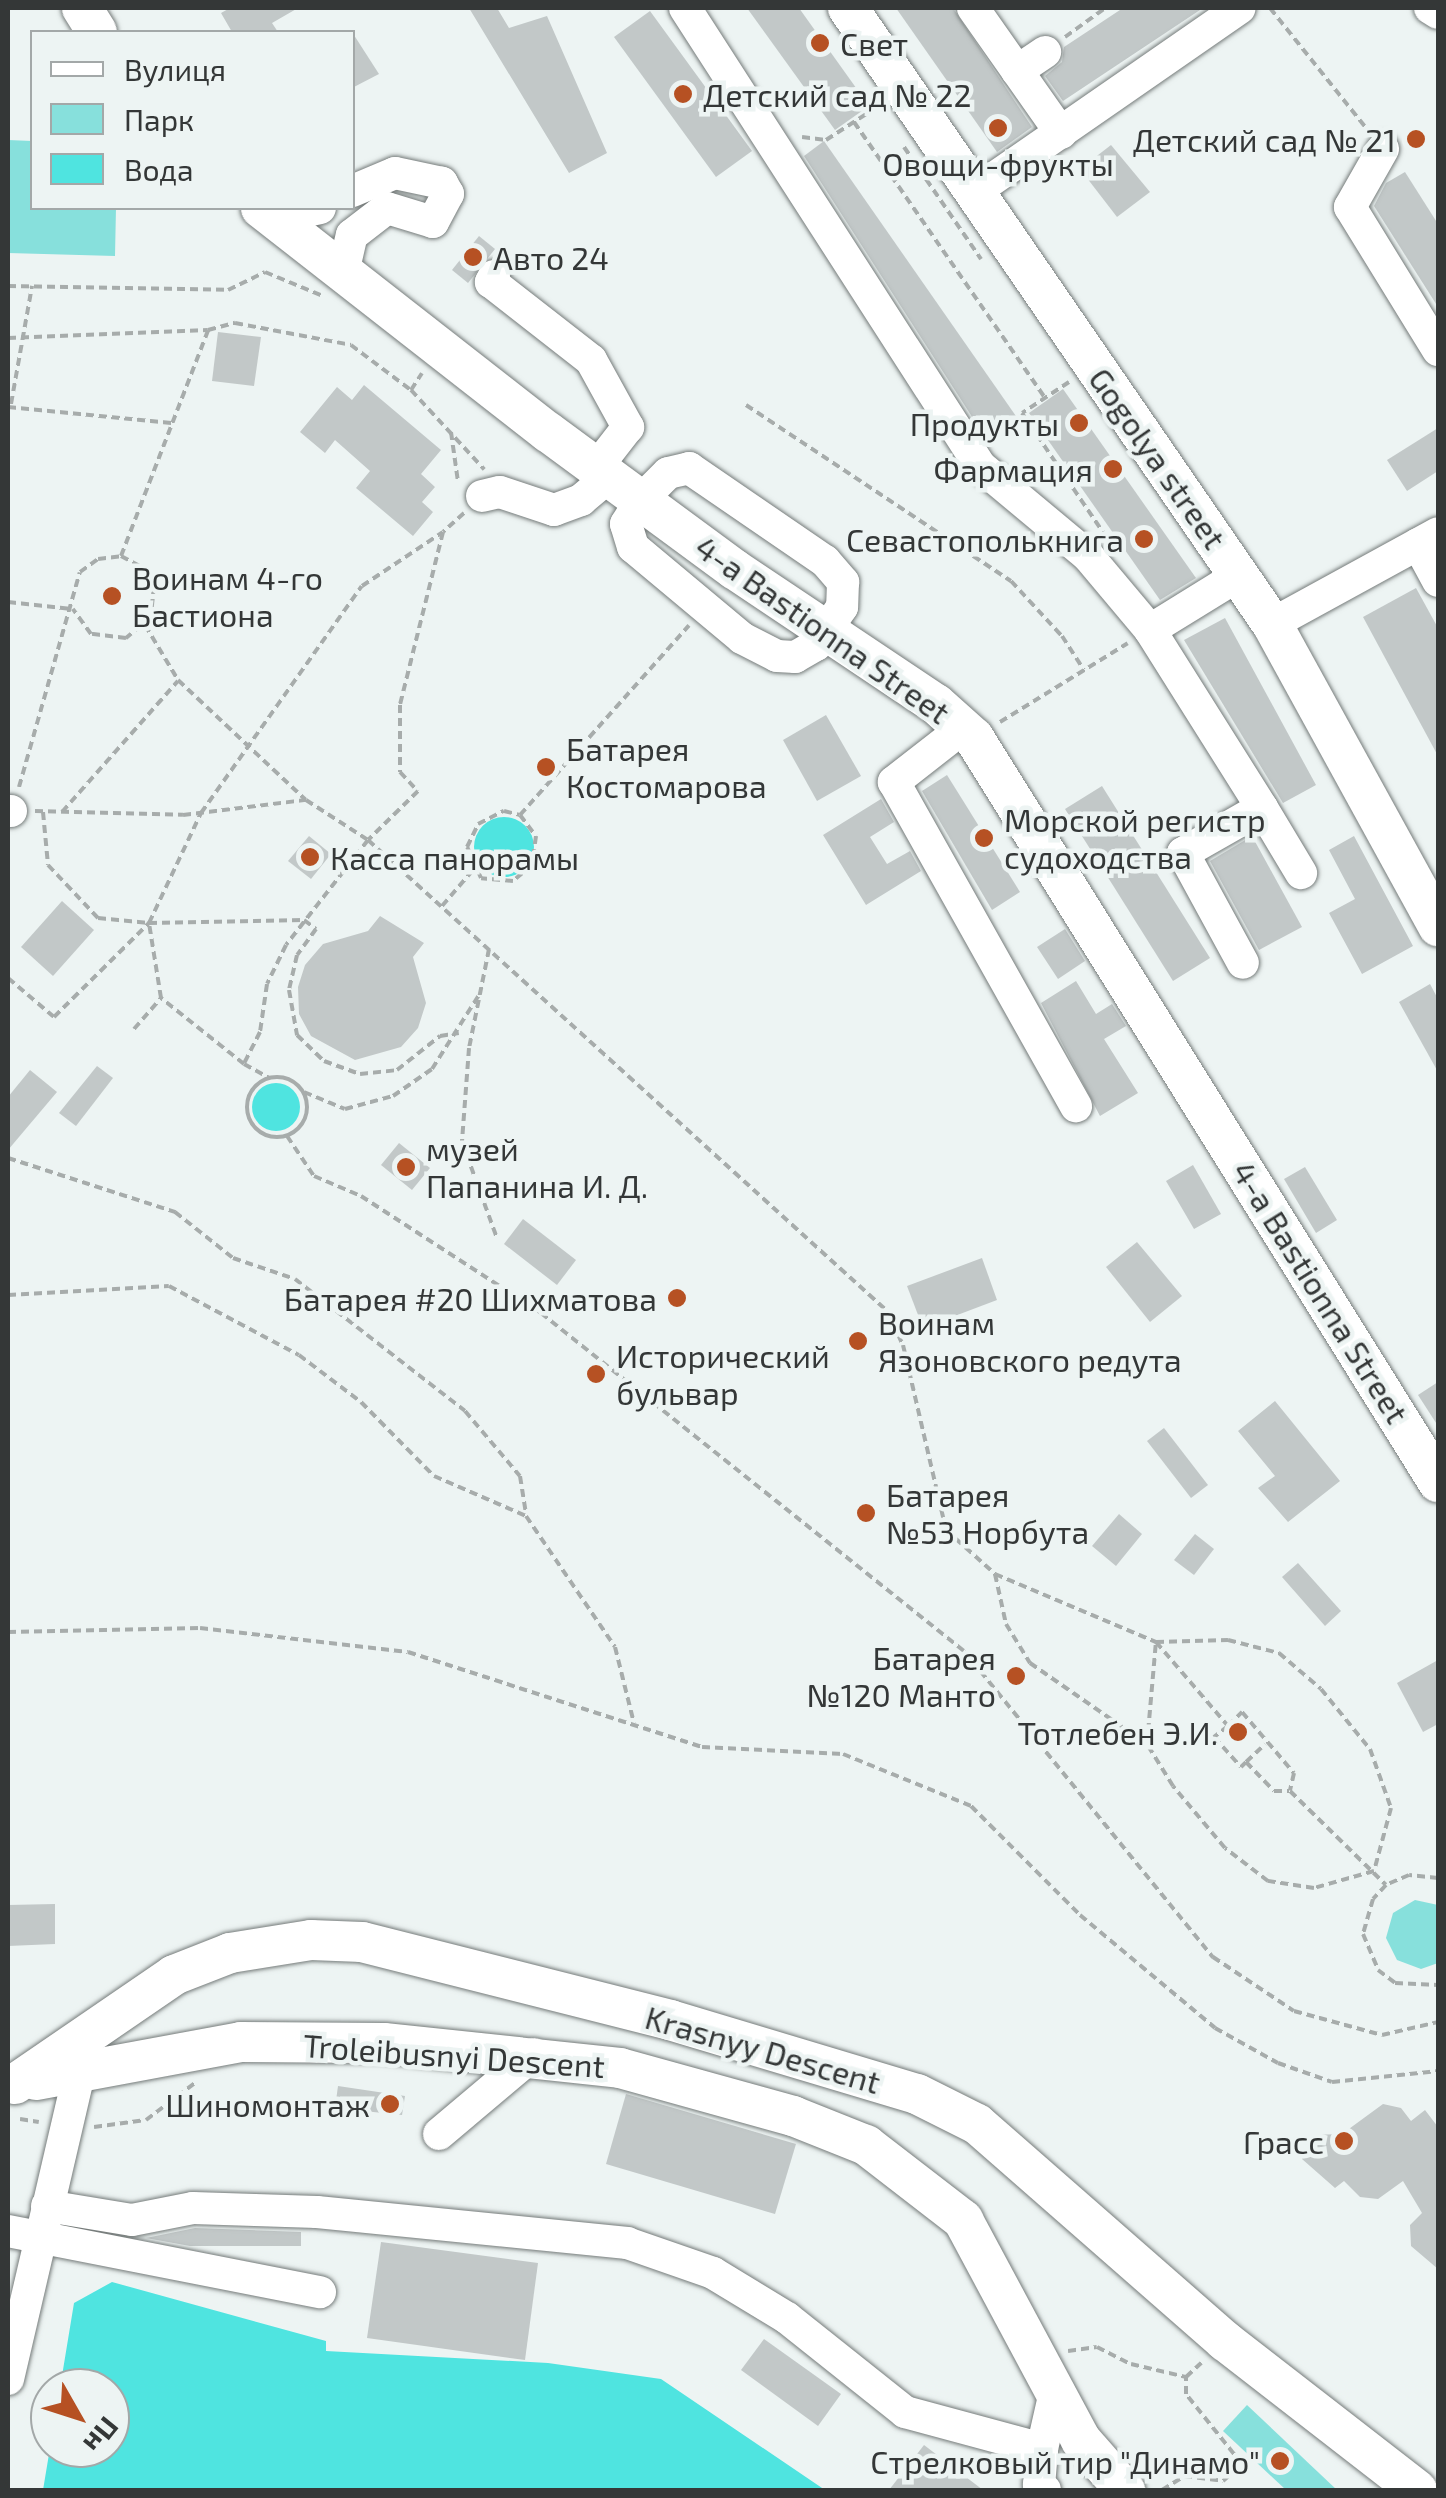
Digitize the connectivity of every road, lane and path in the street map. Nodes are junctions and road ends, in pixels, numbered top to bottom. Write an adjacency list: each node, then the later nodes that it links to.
1 (82, 8): 10 (main road)
2 (685, 8): 15 (street)
3 (848, 8): 18 (main road, Gogolya street)
4 (973, 8): 12 (street)
5 (1105, 8): 11 (path)
6 (1240, 8): 16 (street)
7 (1270, 8): 17 (path)
8 (1430, 8): 9 (street)
9 (1438, 12)
10 (96, 30)
11 (1045, 52): 12 (street)
12 (1016, 71): 16 (street)
13 (877, 108): 14 (path)
14 (854, 122): 15 (path); 33 (path)
15 (762, 132): 52 (street)
16 (1062, 133): 18 (street)
17 (1383, 148): 29 (street)
18 (984, 185): 45 (main road, Gogolya street)
19 (355, 190): 23 (street)
20 (299, 210): 21 (street)
21 (268, 213): 23 (main road, 4-a Bastionna Street)
22 (494, 276): 39 (street)
23 (339, 284): 25 (path); 39 (main road, 4-a Bastionna Street)
24 (8, 286): 25 (path)
25 (32, 286): 28 (path)
26 (208, 330): 28 (path); 32 (path); 36 (path)
27 (8, 338): 28 (path)
28 (26, 338): 34 (path)
29 (1438, 350)
30 (425, 368): 32 (path)
31 (1069, 382): 33 (path)
32 (410, 390): 37 (path)
33 (1045, 398): 43 (path)
34 (9, 406): 36 (path)
35 (746, 406): 54 (path)
36 (171, 423): 44 (path)
37 (451, 432): 38 (path); 40 (path)
38 (482, 462)
39 (616, 481): 40 (street); 53 (main road, 4-a Bastionna Street); 53 (street)
40 (472, 505): 41 (path)
41 (443, 532): 57 (path); 64 (path)
42 (1428, 538): 46 (street); 50 (street)
43 (1110, 541)
44 (121, 556): 48 (path); 51 (path)
45 (1239, 575): 50 (main road, Gogolya street); 52 (street)
46 (1438, 580)
47 (8, 602): 48 (path)
48 (73, 609): 51 (path); 60 (path)
49 (692, 622): 63 (path)
50 (1272, 624): 70 (main road, Gogolya street)
51 (146, 625): 55 (path)
52 (1150, 630): 54 (path); 59 (street)
53 (827, 631): 56 (main road, 4-a Bastionna Street)
54 (1084, 670): 56 (path)
55 (178, 680): 57 (path); 61 (path)
56 (969, 733): 81 (street); 86 (main road, 4-a Bastionna Street)
57 (248, 745): 58 (path); 62 (path)
58 (306, 800): 62 (path); 64 (path)
59 (1262, 808): 66 (street); 72 (street)
60 (21, 811): 61 (path); 69 (path)
61 (62, 812): 62 (path)
62 (201, 813): 69 (path)
63 (520, 815): 65 (path); 65 (path)
64 (368, 840): 67 (path); 68 (path)
65 (473, 870): 67 (path)
66 (1301, 873)
67 (442, 906): 71 (path)
68 (304, 920): 69 (path); 77 (path); 78 (path)
69 (149, 924): 73 (path); 75 (path)
70 (1438, 926)
71 (488, 949): 74 (path); 88 (path)
72 (1244, 963)
73 (8, 978)
74 (481, 990): 77 (path); 84 (path)
75 (160, 998): 76 (path); 78 (path)
76 (134, 1029)
77 (458, 1032): 80 (path)
78 (244, 1064): 79 (path)
79 (269, 1078): 80 (path); 82 (path)
80 (304, 1092): 82 (path)
81 (1076, 1106)
82 (287, 1136): 101 (path)
83 (8, 1158): 87 (path)
84 (497, 1238)
85 (8, 1295): 87 (path)
86 (1438, 1482)
87 (526, 1516): 91 (path)
88 (994, 1574): 90 (path); 93 (path)
89 (8, 1632): 91 (path)
90 (1156, 1642): 92 (path); 93 (path); 97 (path)
91 (634, 1723): 104 (path)
92 (1228, 1726): 94 (path); 95 (path)
93 (1148, 1744): 97 (path)
94 (1266, 1744): 95 (path); 96 (path)
95 (1246, 1762): 96 (path)
96 (1290, 1791): 97 (path)
97 (1374, 1871): 99 (path)
98 (1438, 1878): 99 (path)
99 (1386, 1886): 100 (path)
100 (1438, 1985)
101 (1438, 2022)
102 (534, 2054): 103 (main road, Troleibusnyi Descent); 108 (street); 112 (main road, Troleibusnyi Descent)
103 (80, 2069): 106 (main road, Troleibusnyi Descent); 107 (street)
104 (1438, 2071)
105 (203, 2077): 107 (path)
106 (14, 2096): 107 (path); 119 (main road, Krasnyy Descent)
107 (66, 2125): 109 (street)
108 (439, 2134)
109 (32, 2224): 110 (street); 114 (street); 115 (street)
110 (320, 2292)
111 (1211, 2354): 113 (path)
112 (1047, 2376): 113 (path); 115 (street); 117 (main road, Troleibusnyi Descent)
113 (1186, 2377): 118 (path)
114 (8, 2379)
115 (1042, 2449): 116 (street)
116 (1044, 2490)
117 (1125, 2490)
118 (1162, 2490)
119 (1417, 2490)

